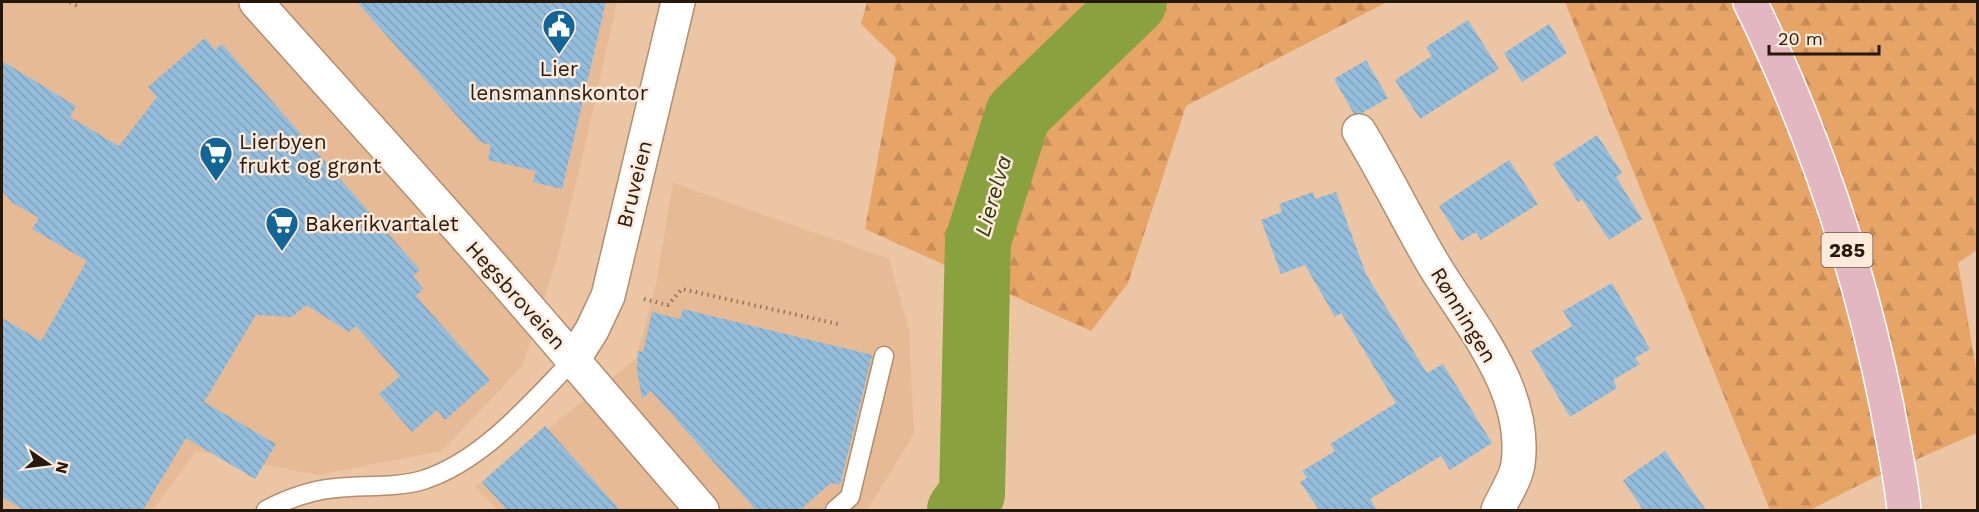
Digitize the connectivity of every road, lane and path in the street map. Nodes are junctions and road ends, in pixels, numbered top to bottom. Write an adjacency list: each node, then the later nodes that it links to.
1 (70, 2): 5 (path)
2 (256, 2): 10 (street, Hegsbroveien)
3 (678, 2): 10 (street, Bruveien)
4 (1750, 2): 15 (main road, 285)
5 (77, 6)
6 (1359, 131): 14 (street, Rønningen)
7 (641, 298): 8 (path)
8 (838, 324)
9 (884, 356): 13 (lane)
10 (573, 360): 11 (lane); 12 (street, Hegsbroveien)
11 (266, 510)
12 (702, 510)
13 (835, 510)
14 (1498, 510)
15 (1904, 510)

